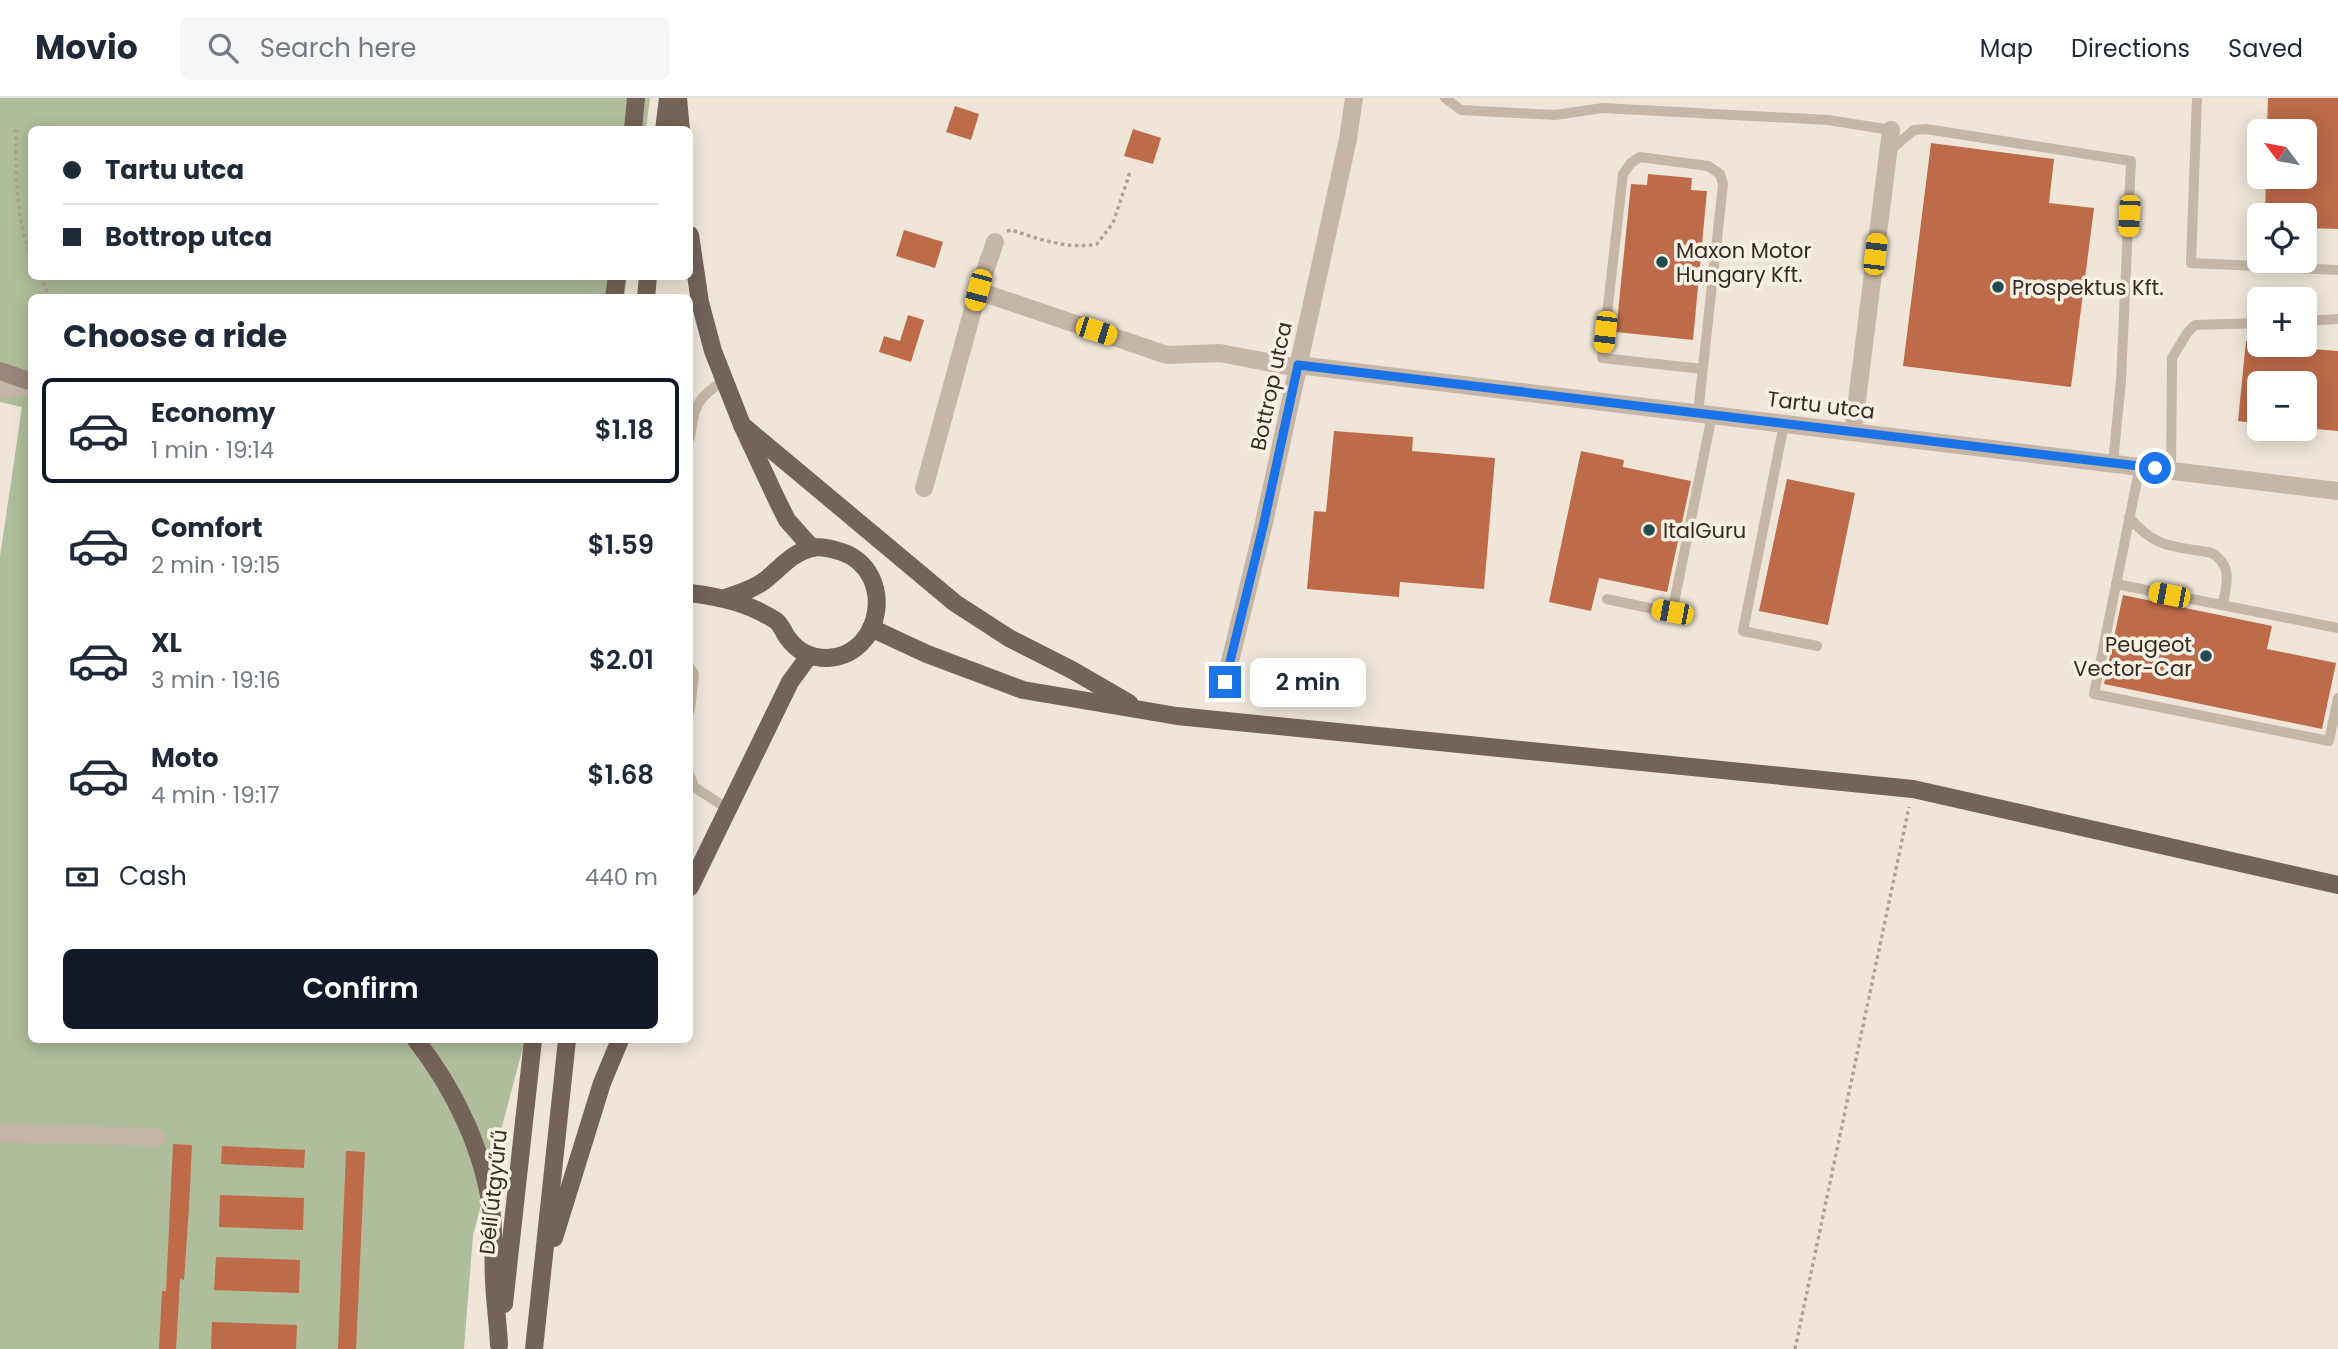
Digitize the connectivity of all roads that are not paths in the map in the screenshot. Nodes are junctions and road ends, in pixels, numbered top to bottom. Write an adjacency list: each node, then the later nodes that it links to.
1 (636, 98): 7 (main road)
2 (668, 98): 8 (main road)
3 (678, 98): 9 (main road)
4 (1354, 98): 19 (street, Bottrop utca)
5 (1445, 98): 10 (lane)
6 (2197, 98): 14 (lane)
7 (633, 126)
8 (664, 126)
9 (681, 126)
10 (1891, 131): 11 (street)
11 (1888, 152): 30 (street); 31 (lane)
12 (995, 242): 15 (street)
13 (693, 255): 22 (main road)
14 (2338, 270)
15 (978, 290): 19 (street, Tartu utca); 34 (street)
16 (2338, 320): 17 (lane)
17 (2317, 321)
18 (2247, 324): 33 (lane)
19 (1298, 367): 26 (street, Tartu utca); 47 (street, Bottrop utca)
20 (1703, 369): 20 (lane); 26 (lane)
21 (0, 371): 23 (street)
22 (724, 380): 27 (lane); 29 (main road)
23 (28, 382)
24 (28, 384): 25 (street)
25 (0, 388)
26 (1705, 414): 28 (street, Tartu utca); 41 (lane)
27 (693, 416)
28 (1784, 424): 30 (street, Tartu utca); 45 (lane)
29 (742, 425): 37 (main road); 49 (main road)
30 (1853, 432): 31 (street, Tartu utca)
31 (2113, 463): 32 (street, Tartu utca)
32 (2140, 466): 33 (street, Tartu utca); 36 (lane)
33 (2171, 470): 35 (street, Tartu utca)
34 (924, 488)
35 (2338, 491)
36 (2129, 517): 38 (lane); 42 (lane)
37 (812, 548): 40 (main road); 43 (main road)
38 (2116, 584): 42 (lane); 48 (lane)
39 (693, 593): 40 (main road)
40 (725, 598): 46 (main road)
41 (1607, 599)
42 (2223, 605): 44 (lane)
43 (871, 628): 46 (main road); 49 (main road)
44 (2338, 628)
45 (1817, 646)
46 (809, 656): 51 (main road)
47 (1225, 682)
48 (2338, 698)
49 (1139, 708): 53 (main road)
50 (693, 784): 51 (lane)
51 (728, 809): 52 (main road)
52 (693, 881)
53 (2338, 886)
54 (418, 1043): 61 (main road)
55 (533, 1043): 61 (main road, Déli útgyűrű)
56 (567, 1043): 60 (main road)
57 (619, 1043): 60 (main road)
58 (0, 1133): 59 (street)
59 (156, 1137)
60 (542, 1278): 62 (main road)
61 (499, 1347)
62 (534, 1349)

